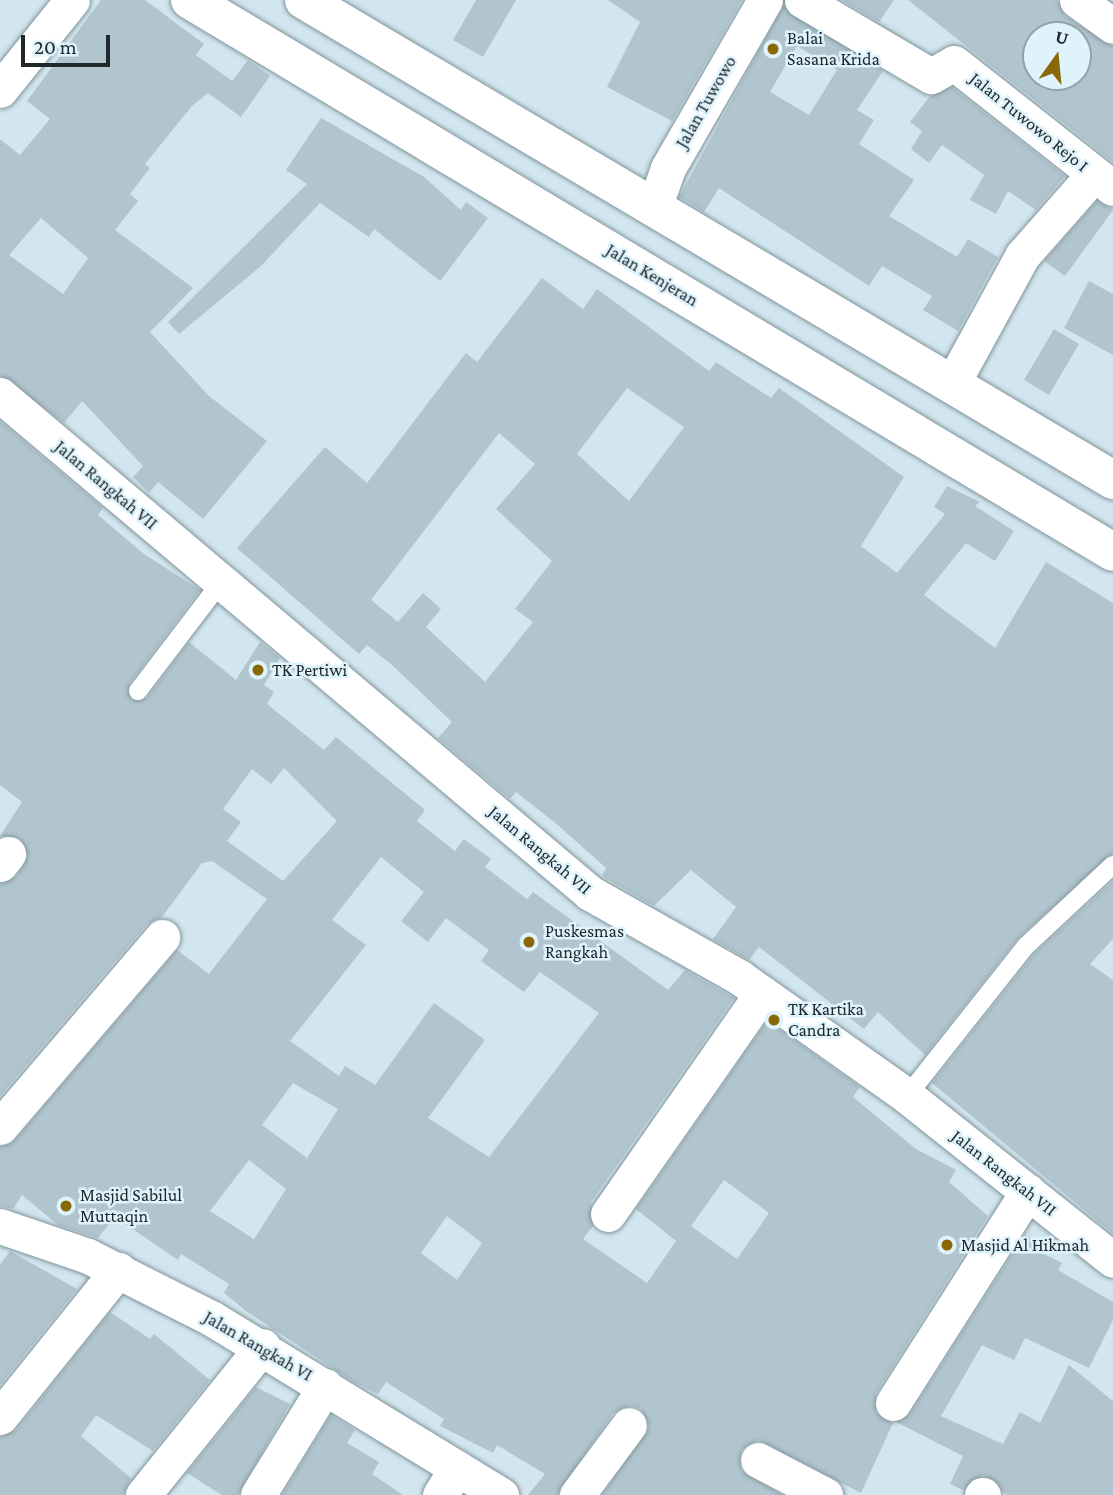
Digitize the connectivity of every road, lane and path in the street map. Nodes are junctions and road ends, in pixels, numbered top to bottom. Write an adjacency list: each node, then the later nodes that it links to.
1 (72, 0): 8 (street)
2 (190, 0): 14 (highway, Jalan Kenjeran)
3 (304, 0): 10 (highway)
4 (765, 0): 10 (street, Jalan Tuwowo)
5 (802, 0): 9 (street, Jalan Tuwowo Rejo I)
6 (1077, 0): 7 (street)
7 (1113, 26)
8 (0, 90)
9 (1104, 181): 11 (street)
10 (654, 208): 11 (highway)
11 (952, 384): 13 (highway)
12 (0, 396): 15 (street, Jalan Rangkah VII)
13 (1113, 480)
14 (1113, 552)
15 (221, 582): 16 (lane); 19 (street, Jalan Rangkah VII)
16 (138, 691)
17 (1113, 865): 20 (lane)
18 (162, 937): 21 (street)
19 (762, 993): 20 (street, Jalan Rangkah VII); 23 (street)
20 (908, 1096): 22 (street, Jalan Rangkah VII)
21 (0, 1127)
22 (1028, 1191): 25 (street, Jalan Rangkah VII); 29 (street)
23 (608, 1214)
24 (0, 1226): 26 (street, Jalan Rangkah VI)
25 (1113, 1259)
26 (118, 1270): 27 (street, Jalan Rangkah VI); 30 (street)
27 (262, 1346): 28 (street, Jalan Rangkah VI); 34 (street)
28 (325, 1386): 33 (street, Jalan Rangkah VI); 35 (street)
29 (893, 1403)
30 (0, 1417)
31 (629, 1425): 37 (street)
32 (758, 1460): 38 (street)
33 (448, 1481): 36 (street, Jalan Rangkah VI)
34 (144, 1495)
35 (258, 1495)
36 (501, 1495)
37 (577, 1495)
38 (825, 1495)

